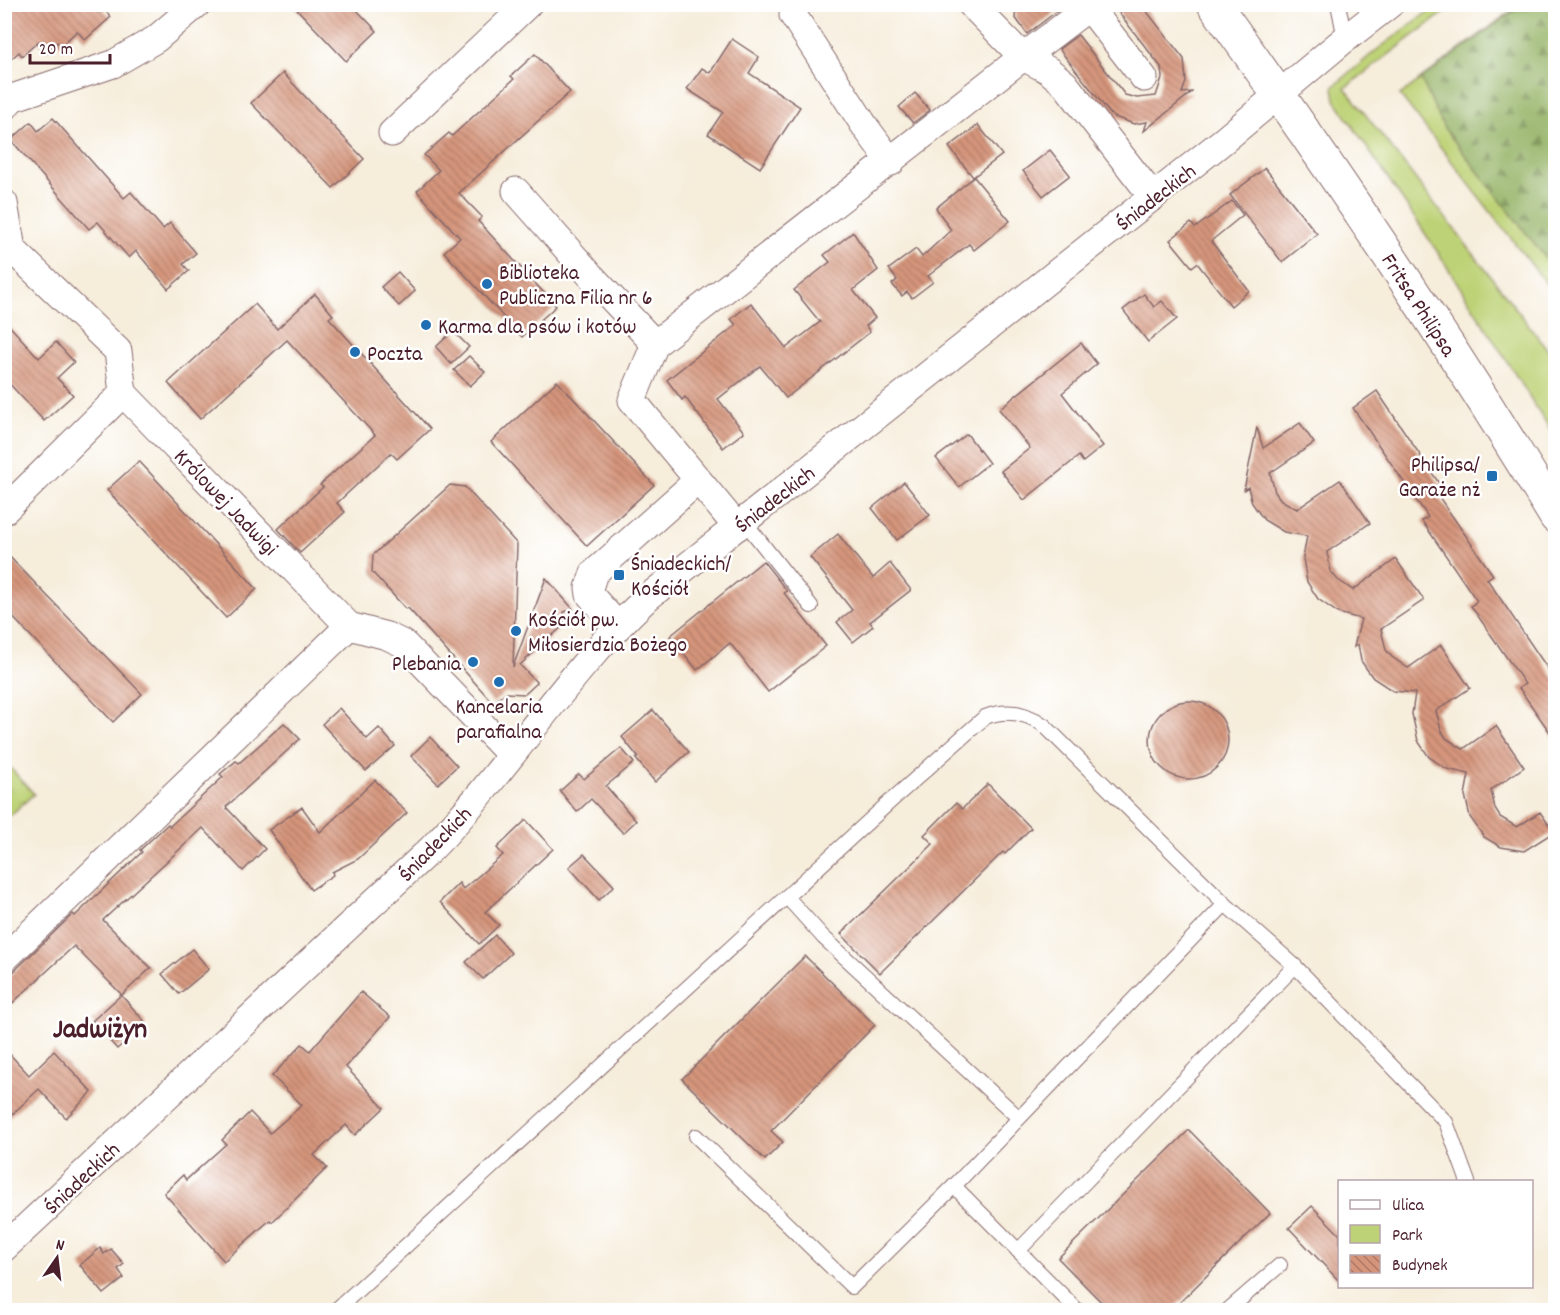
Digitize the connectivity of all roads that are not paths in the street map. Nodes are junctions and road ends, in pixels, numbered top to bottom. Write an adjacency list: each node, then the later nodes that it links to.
1 (197, 4): 12 (street)
2 (528, 4): 13 (street)
3 (971, 4): 9 (street)
4 (1214, 4): 11 (street, Fritsa Philipsa)
5 (1338, 4): 8 (lane)
6 (1390, 4): 8 (street, Śniadeckich)
7 (793, 15): 14 (street)
8 (1345, 39): 11 (street, Śniadeckich)
9 (1023, 57): 10 (street); 14 (street); 16 (street)
10 (1144, 78)
11 (1279, 95): 16 (street, Śniadeckich); 22 (street, Fritsa Philipsa)
12 (4, 108)
13 (392, 133)
14 (891, 162): 18 (street)
15 (516, 191): 18 (street)
16 (1153, 197): 23 (street, Śniadeckich)
17 (4, 203): 19 (street)
18 (655, 344): 20 (street)
19 (123, 393): 21 (street); 25 (street, Królowej Jadwigi)
20 (697, 480): 23 (street); 26 (street)
21 (4, 511)
22 (1556, 517)
23 (740, 524): 24 (lane); 26 (street, Śniadeckich)
24 (811, 606)
25 (349, 626): 27 (street); 30 (street)
26 (618, 626): 27 (street, Śniadeckich)
27 (511, 755): 36 (street, Śniadeckich)
28 (787, 897): 29 (lane); 32 (lane); 39 (lane)
29 (1225, 904): 31 (lane); 32 (lane)
30 (4, 959)
31 (1294, 966): 34 (lane); 37 (lane)
32 (1019, 1118): 35 (lane)
33 (696, 1136): 35 (lane)
34 (1467, 1180)
35 (954, 1186): 37 (lane)
36 (4, 1248)
37 (1018, 1251): 40 (lane)
38 (1280, 1265): 41 (lane)
39 (336, 1311)
40 (1077, 1311)
41 (1228, 1311)

